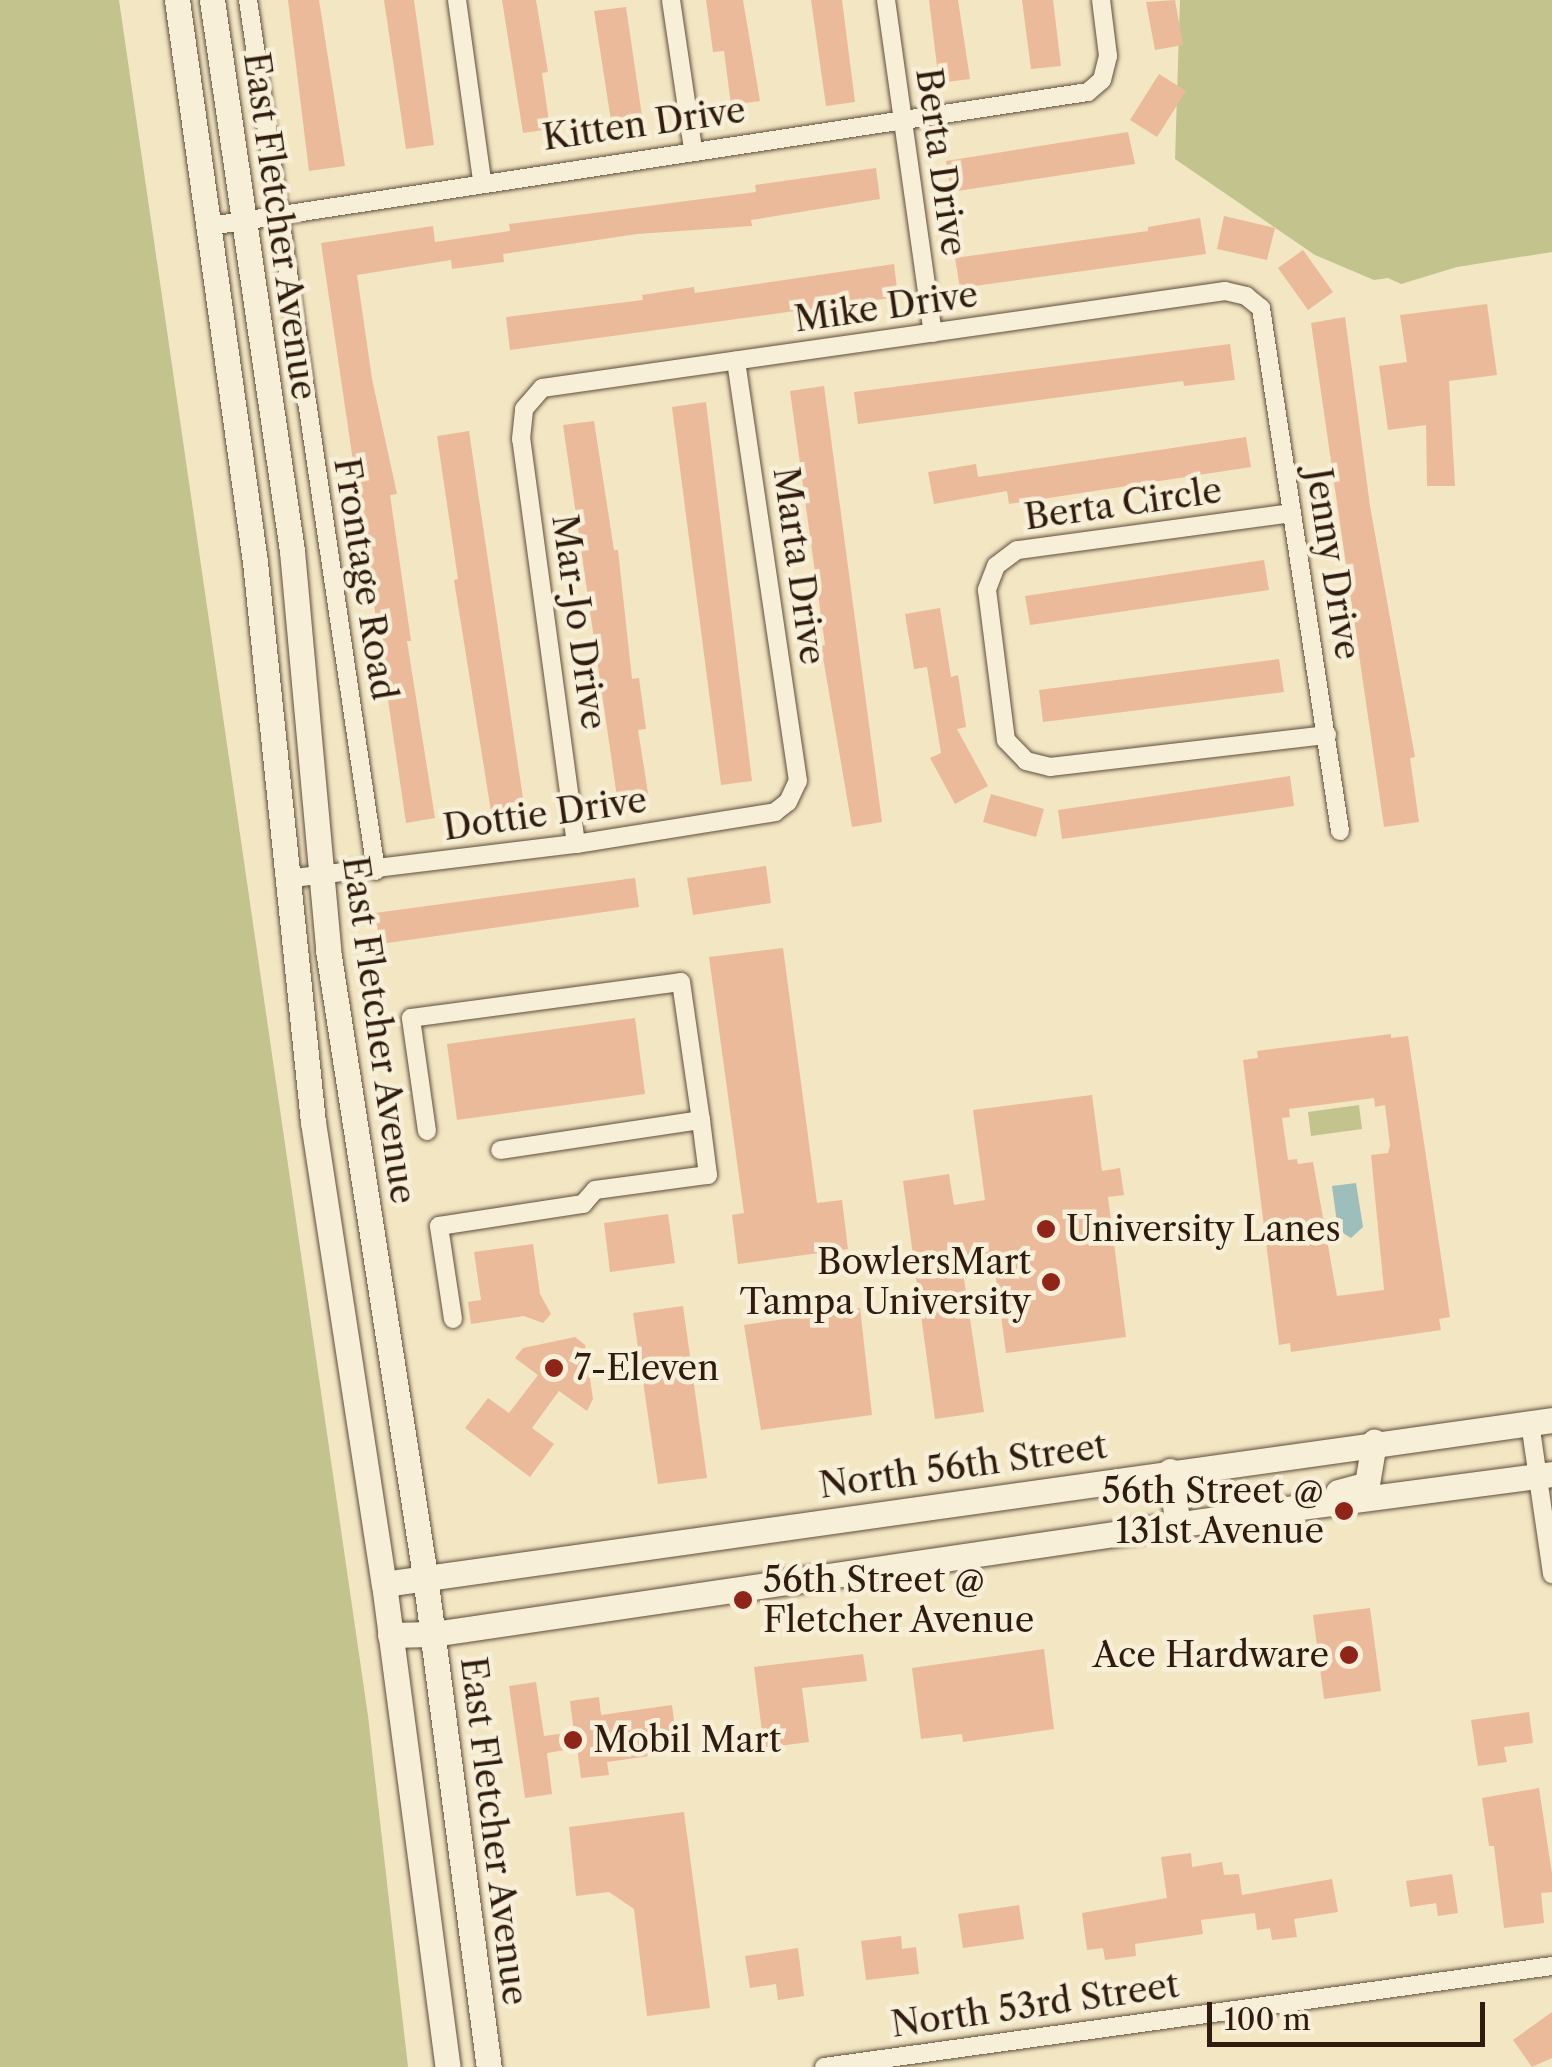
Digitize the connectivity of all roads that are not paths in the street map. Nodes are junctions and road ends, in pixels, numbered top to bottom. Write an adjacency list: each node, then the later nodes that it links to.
1 (177, 0): 13 (main road, East Fletcher Avenue)
2 (212, 0): 12 (main road, East Fletcher Avenue)
3 (248, 0): 11 (street, Frontage Road)
4 (457, 0): 10 (street)
5 (672, 0): 9 (street)
6 (886, 0): 8 (street, Berta Drive)
7 (1101, 0): 8 (street, Kitten Drive)
8 (902, 120): 9 (street, Kitten Drive); 15 (street, Berta Drive)
9 (693, 150): 10 (street, Kitten Drive)
10 (482, 181): 11 (street, Kitten Drive)
11 (278, 213): 12 (street, Kitten Drive); 23 (street, Frontage Road)
12 (244, 220): 13 (street, Kitten Drive); 24 (main road, East Fletcher Avenue)
13 (210, 226): 25 (main road, East Fletcher Avenue)
14 (1262, 308): 15 (street, Mike Drive); 18 (street, Jenny Drive)
15 (933, 333): 16 (street, Mike Drive)
16 (736, 361): 17 (street, Mike Drive); 20 (street, Marta Drive)
17 (524, 409): 22 (street, Mar-Jo Drive)
18 (1292, 513): 19 (street, Jenny Drive); 19 (street, Berta Circle)
19 (1327, 735): 21 (street, Jenny Drive)
20 (798, 781): 22 (street, Dottie Drive)
21 (1340, 830)
22 (576, 844): 23 (street, Dottie Drive)
23 (376, 870): 24 (street, Dottie Drive)
24 (322, 876): 25 (street, Dottie Drive); 37 (main road, East Fletcher Avenue)
25 (285, 879): 38 (main road, East Fletcher Avenue)
26 (701, 1120): 27 (street); 28 (street); 29 (street)
27 (427, 1131)
28 (500, 1150)
29 (453, 1319)
30 (1541, 1421): 31 (main road, North 56th Street); 33 (street)
31 (1374, 1442): 32 (main road, North 56th Street); 34 (main road)
32 (1170, 1471): 35 (main road); 37 (main road, North 56th Street)
33 (1544, 1475): 34 (main road); 36 (street)
34 (1256, 1513): 35 (main road)
35 (1178, 1526): 39 (main road)
36 (1552, 1574)
37 (425, 1576): 38 (main road, North 56th Street); 39 (main road, East Fletcher Avenue)
38 (384, 1584): 40 (main road, East Fletcher Avenue)
39 (433, 1634): 40 (main road); 43 (main road, East Fletcher Avenue)
40 (390, 1635): 42 (main road, East Fletcher Avenue)
41 (1552, 1966): 44 (street, North 53rd Street)
42 (448, 2067)
43 (489, 2067)
44 (824, 2067)

